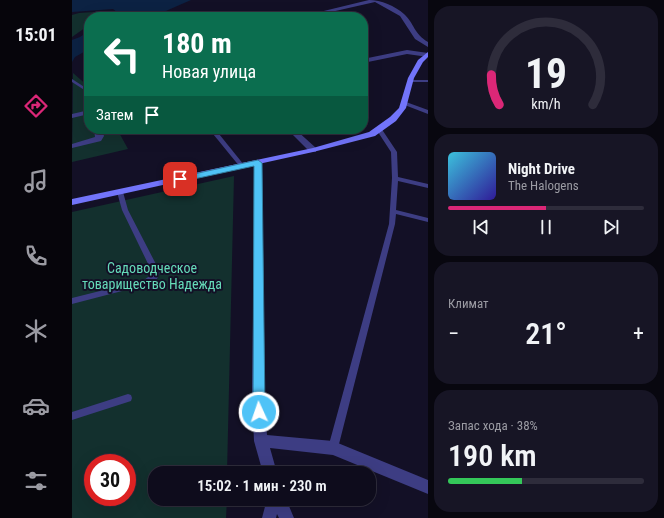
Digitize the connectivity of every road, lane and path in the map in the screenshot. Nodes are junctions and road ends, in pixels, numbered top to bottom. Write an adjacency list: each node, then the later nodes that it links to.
1 (376, 0): 2 (street); 3 (street)
2 (324, 12)
3 (428, 45)
4 (428, 54): 5 (street); 7 (street)
5 (368, 60)
6 (72, 80): 9 (lane)
7 (410, 81): 8 (lane); 10 (street)
8 (428, 81)
9 (84, 88)
10 (404, 102): 11 (lane); 14 (street)
11 (428, 112)
12 (84, 113): 13 (street)
13 (72, 116)
14 (379, 128): 19 (street); 22 (lane)
15 (99, 134): 18 (street)
16 (216, 134): 21 (lane)
17 (295, 134): 19 (street)
18 (72, 146)
19 (313, 150): 20 (street)
20 (258, 163): 21 (street); 31 (street)
21 (242, 166): 24 (street)
22 (395, 178): 23 (lane); 26 (lane)
23 (428, 186)
24 (120, 192): 25 (street); 28 (lane)
25 (72, 202)
26 (392, 211): 27 (lane); 32 (lane)
27 (428, 220)
28 (72, 301)
29 (128, 398): 30 (lane)
30 (72, 416)
31 (261, 441): 32 (street); 33 (street)
32 (333, 448): 34 (street)
33 (268, 466)
34 (428, 487)
35 (272, 506): 37 (street)
36 (281, 506): 38 (street)
37 (269, 518)
38 (287, 518)

